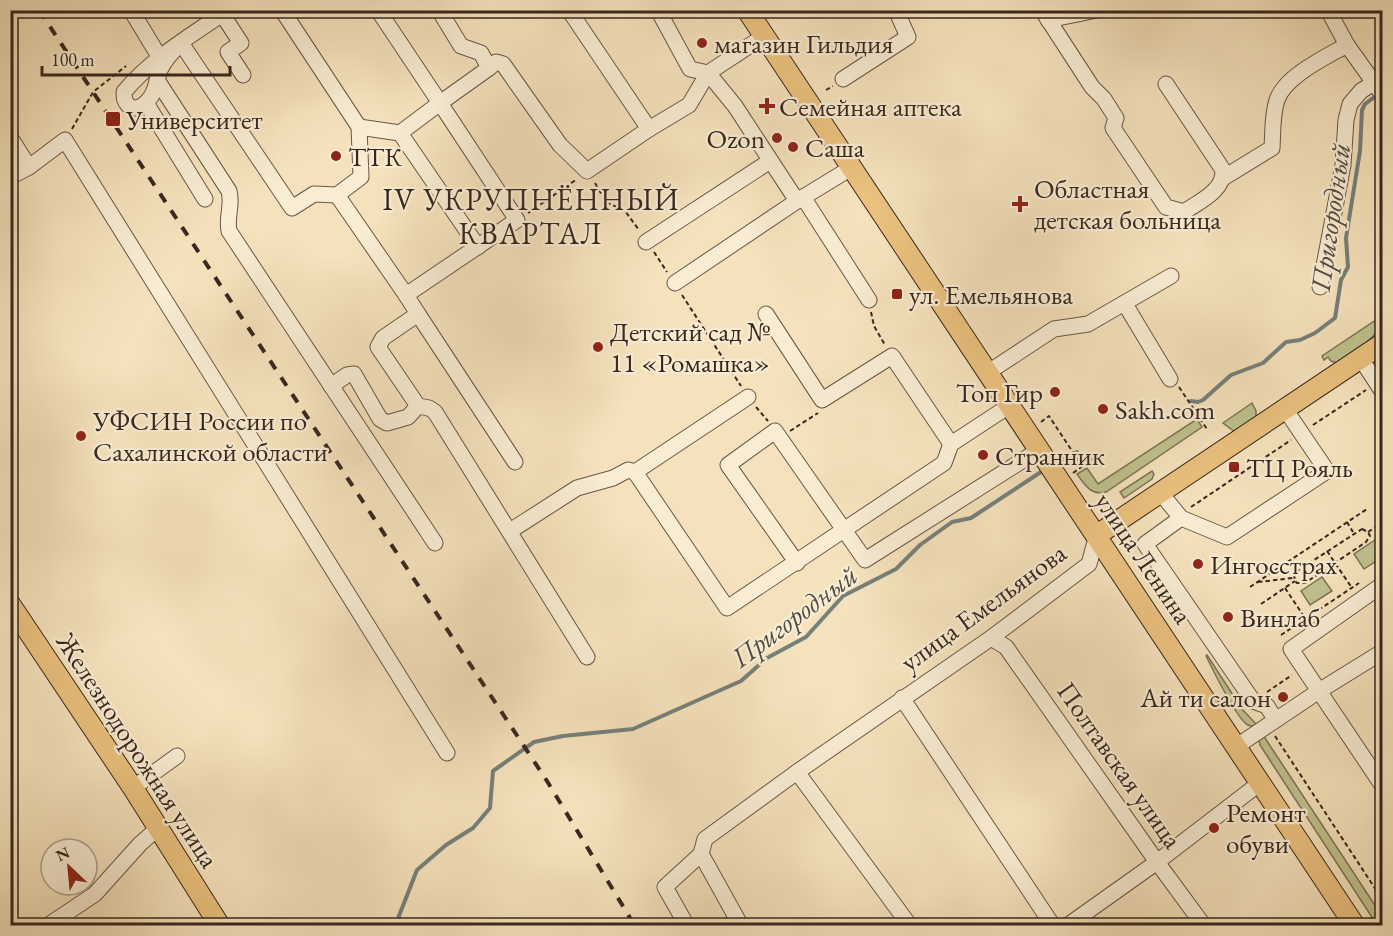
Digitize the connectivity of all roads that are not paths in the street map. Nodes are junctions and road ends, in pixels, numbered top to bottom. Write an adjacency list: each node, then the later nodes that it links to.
1 (131, 10): 16 (street)
2 (282, 10): 26 (street)
3 (378, 10): 25 (street)
4 (440, 10): 17 (street)
5 (569, 10): 27 (street)
6 (658, 10): 18 (street)
7 (747, 10): 13 (main road, улица Ленина)
8 (896, 10): 21 (street)
9 (1097, 10): 12 (street)
10 (1328, 10): 15 (street)
11 (225, 12): 14 (street); 19 (street)
12 (1045, 15): 34 (street)
13 (764, 36): 18 (street); 32 (main road, улица Ленина)
14 (181, 43): 16 (street); 20 (street); 35 (street)
15 (1347, 45): 23 (street); 34 (street)
16 (160, 58): 24 (street)
17 (489, 68): 25 (street); 27 (street)
18 (708, 73): 27 (street); 30 (street)
19 (243, 75)
20 (157, 80): 24 (street); 52 (street)
21 (843, 80)
22 (1166, 84): 34 (street)
23 (1379, 88): 42 (street)
24 (146, 103): 36 (street)
25 (440, 103): 28 (street); 39 (street)
26 (359, 127): 28 (street); 35 (street)
27 (649, 129)
28 (400, 133): 39 (street)
29 (10, 137): 31 (street)
30 (770, 161): 37 (street); 38 (street)
31 (29, 167): 33 (street); 78 (street)
32 (851, 168): 37 (street); 50 (main road, улица Ленина)
33 (10, 177)
34 (1223, 178)
35 (337, 195): 43 (street)
36 (205, 199)
37 (800, 199): 41 (street); 44 (street)
38 (646, 242)
39 (478, 247): 43 (street)
40 (1171, 276): 45 (street)
41 (675, 283)
42 (1320, 287)
43 (406, 295): 46 (street)
44 (869, 300)
45 (1125, 304): 50 (street); 51 (street)
46 (418, 314): 55 (street); 60 (street)
47 (766, 314): 58 (street)
48 (1383, 344): 49 (main road, улица Емельянова)
49 (1361, 359): 53 (street); 57 (main road, улица Емельянова)
50 (987, 373): 56 (main road, улица Ленина)
51 (1170, 379)
52 (332, 386): 55 (street); 67 (street)
53 (1380, 387)
54 (748, 397): 61 (street)
55 (418, 406): 64 (street)
56 (1009, 406): 58 (street); 59 (main road, улица Ленина)
57 (1285, 409): 62 (main road, улица Емельянова); 63 (street)
58 (951, 444): 65 (street)
59 (1042, 455): 65 (street); 66 (main road, улица Ленина)
60 (515, 462)
61 (635, 472): 64 (street); 68 (street)
62 (1160, 492): 63 (street); 66 (main road, улица Емельянова)
63 (1185, 514): 76 (street)
64 (510, 531): 73 (street)
65 (845, 531): 68 (street); 68 (street)
66 (1097, 535): 71 (street, улица Емельянова); 77 (main road, улица Ленина)
67 (435, 543)
68 (797, 562)
69 (1379, 579): 74 (street)
70 (10, 604): 83 (main road, Железнодорожная улица)
71 (991, 638): 75 (street, улица Емельянова); 86 (street, Полтавская улица)
72 (1383, 652): 74 (street)
73 (587, 657)
74 (1319, 691): 76 (street); 82 (street)
75 (902, 698): 80 (street, улица Емельянова); 92 (street)
76 (1273, 725): 77 (street)
77 (1237, 746): 81 (main road, улица Ленина)
78 (447, 753)
79 (177, 756): 83 (street)
80 (797, 772): 85 (street, улица Емельянова); 91 (street)
81 (1260, 783): 86 (street); 95 (main road, улица Ленина)
82 (1383, 785)
83 (133, 788): 84 (main road, Железнодорожная улица)
84 (158, 828): 87 (street); 88 (main road, Железнодорожная улица)
85 (701, 854): 89 (street, улица Емельянова); 90 (street)
86 (1157, 862): 93 (street); 94 (street, Полтавская улица)
87 (47, 926)
88 (220, 926)
89 (687, 926)
90 (741, 926)
91 (910, 926)
92 (1053, 926)
93 (1067, 926)
94 (1204, 926)
95 (1355, 926)

